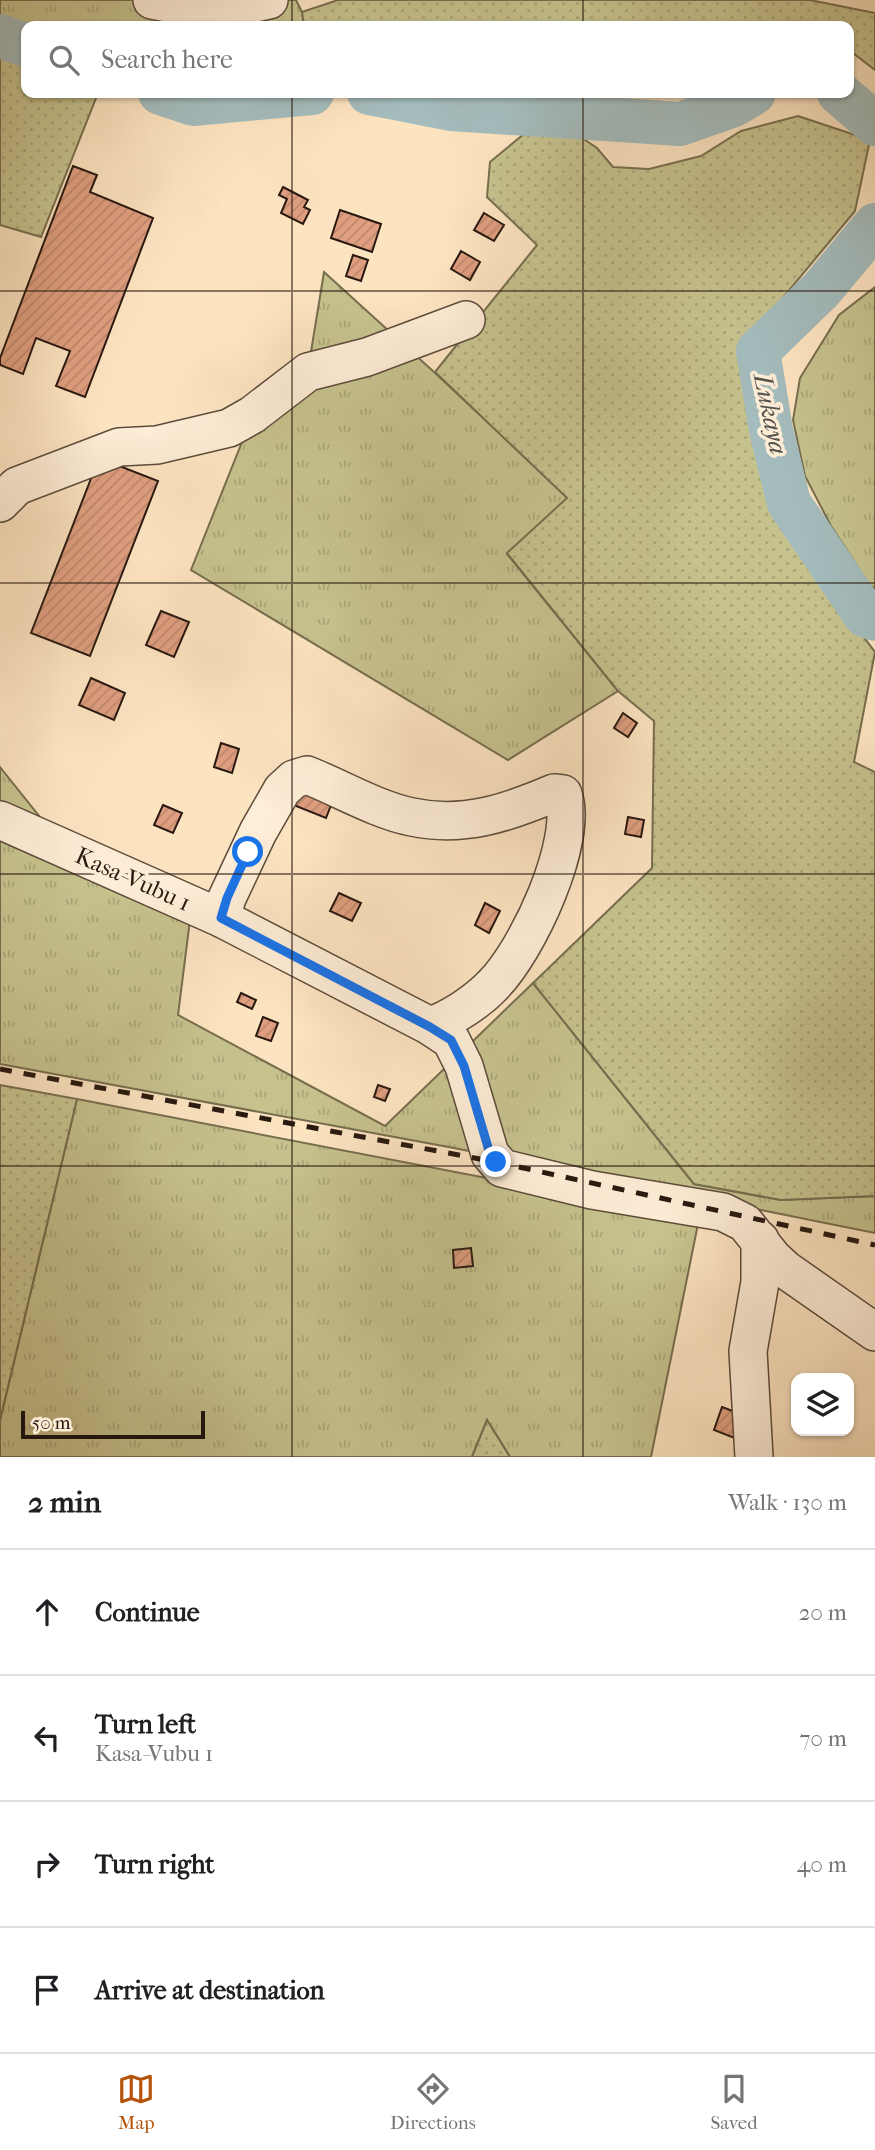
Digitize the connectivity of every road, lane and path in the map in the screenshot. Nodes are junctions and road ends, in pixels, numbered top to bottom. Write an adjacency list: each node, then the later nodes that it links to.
1 (152, 0): 2 (street)
2 (269, 0)
3 (466, 320): 4 (street)
4 (0, 503)
5 (0, 820): 6 (street, Kasa-Vubu 1)
6 (221, 918): 7 (street, Kasa-Vubu 1); 7 (street)
7 (440, 1033): 8 (street)
8 (760, 1240): 9 (street); 10 (street)
9 (875, 1332)
10 (754, 1457)

